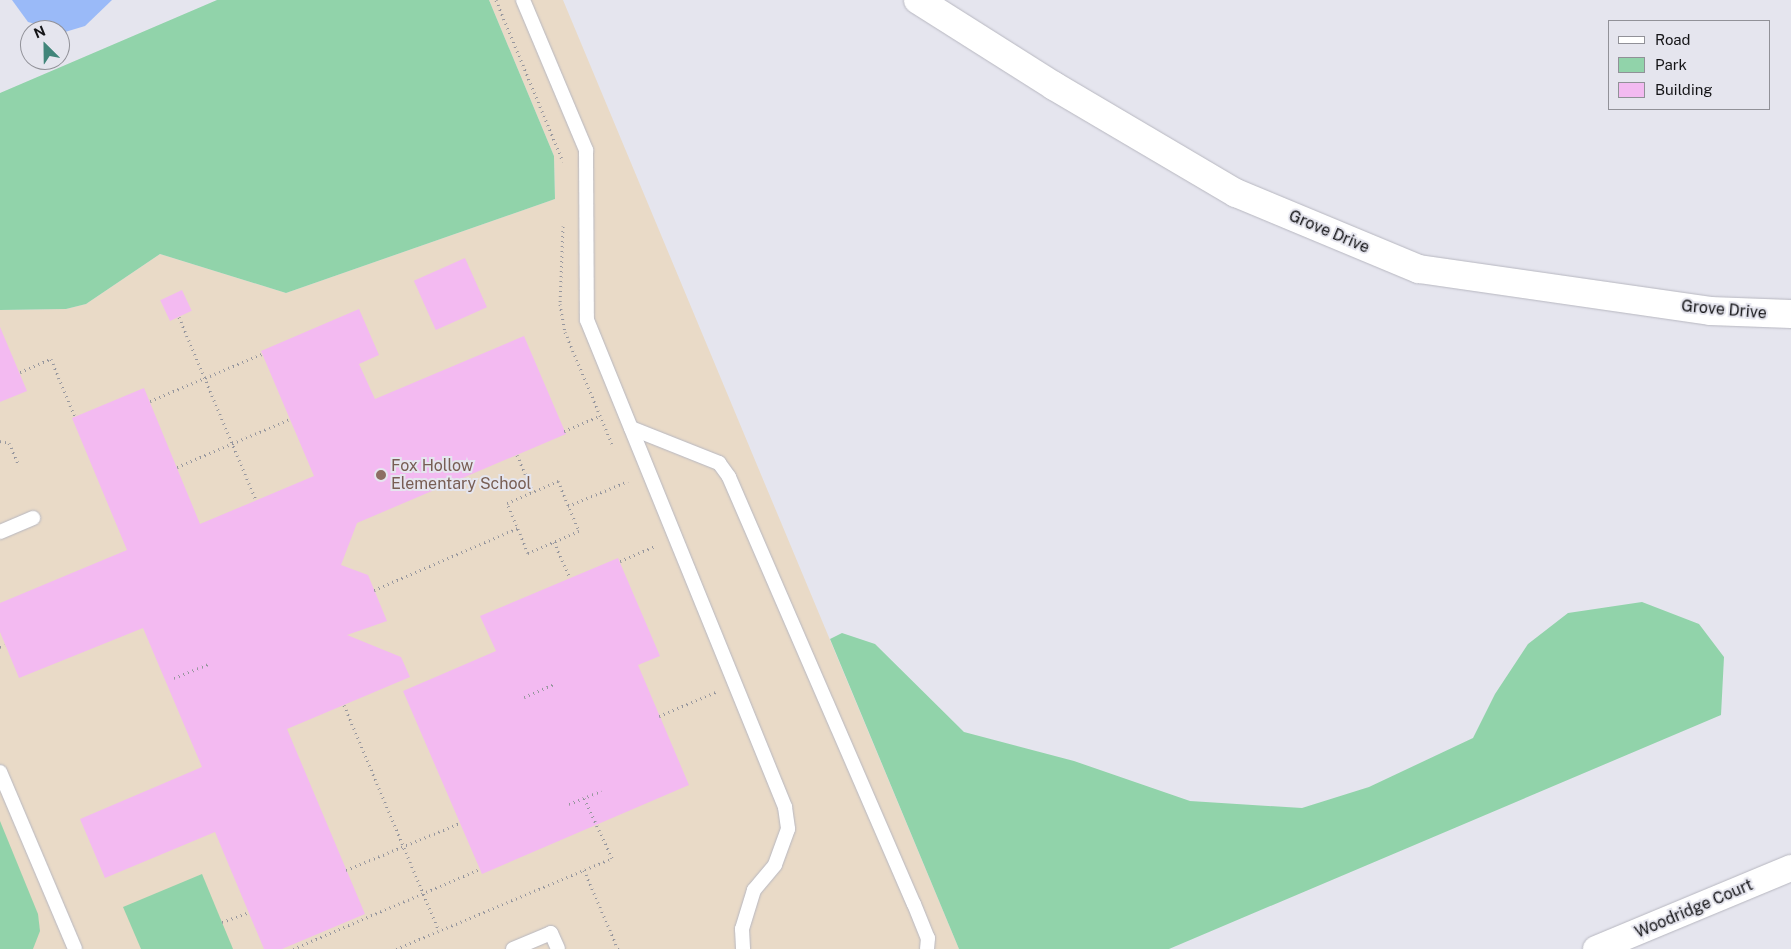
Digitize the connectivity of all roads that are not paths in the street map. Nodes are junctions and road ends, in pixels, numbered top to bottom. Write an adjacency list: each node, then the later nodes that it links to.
1 (523, 0): 4 (lane)
2 (918, 0): 3 (street, Grove Drive)
3 (1791, 314)
4 (631, 428): 12 (lane); 13 (lane)
5 (34, 518): 6 (lane)
6 (0, 532)
7 (0, 772): 9 (lane)
8 (1791, 868): 14 (street, Woodridge Court)
9 (75, 949)
10 (513, 949): 11 (lane)
11 (558, 949)
12 (743, 949)
13 (926, 949)
14 (1596, 949)

